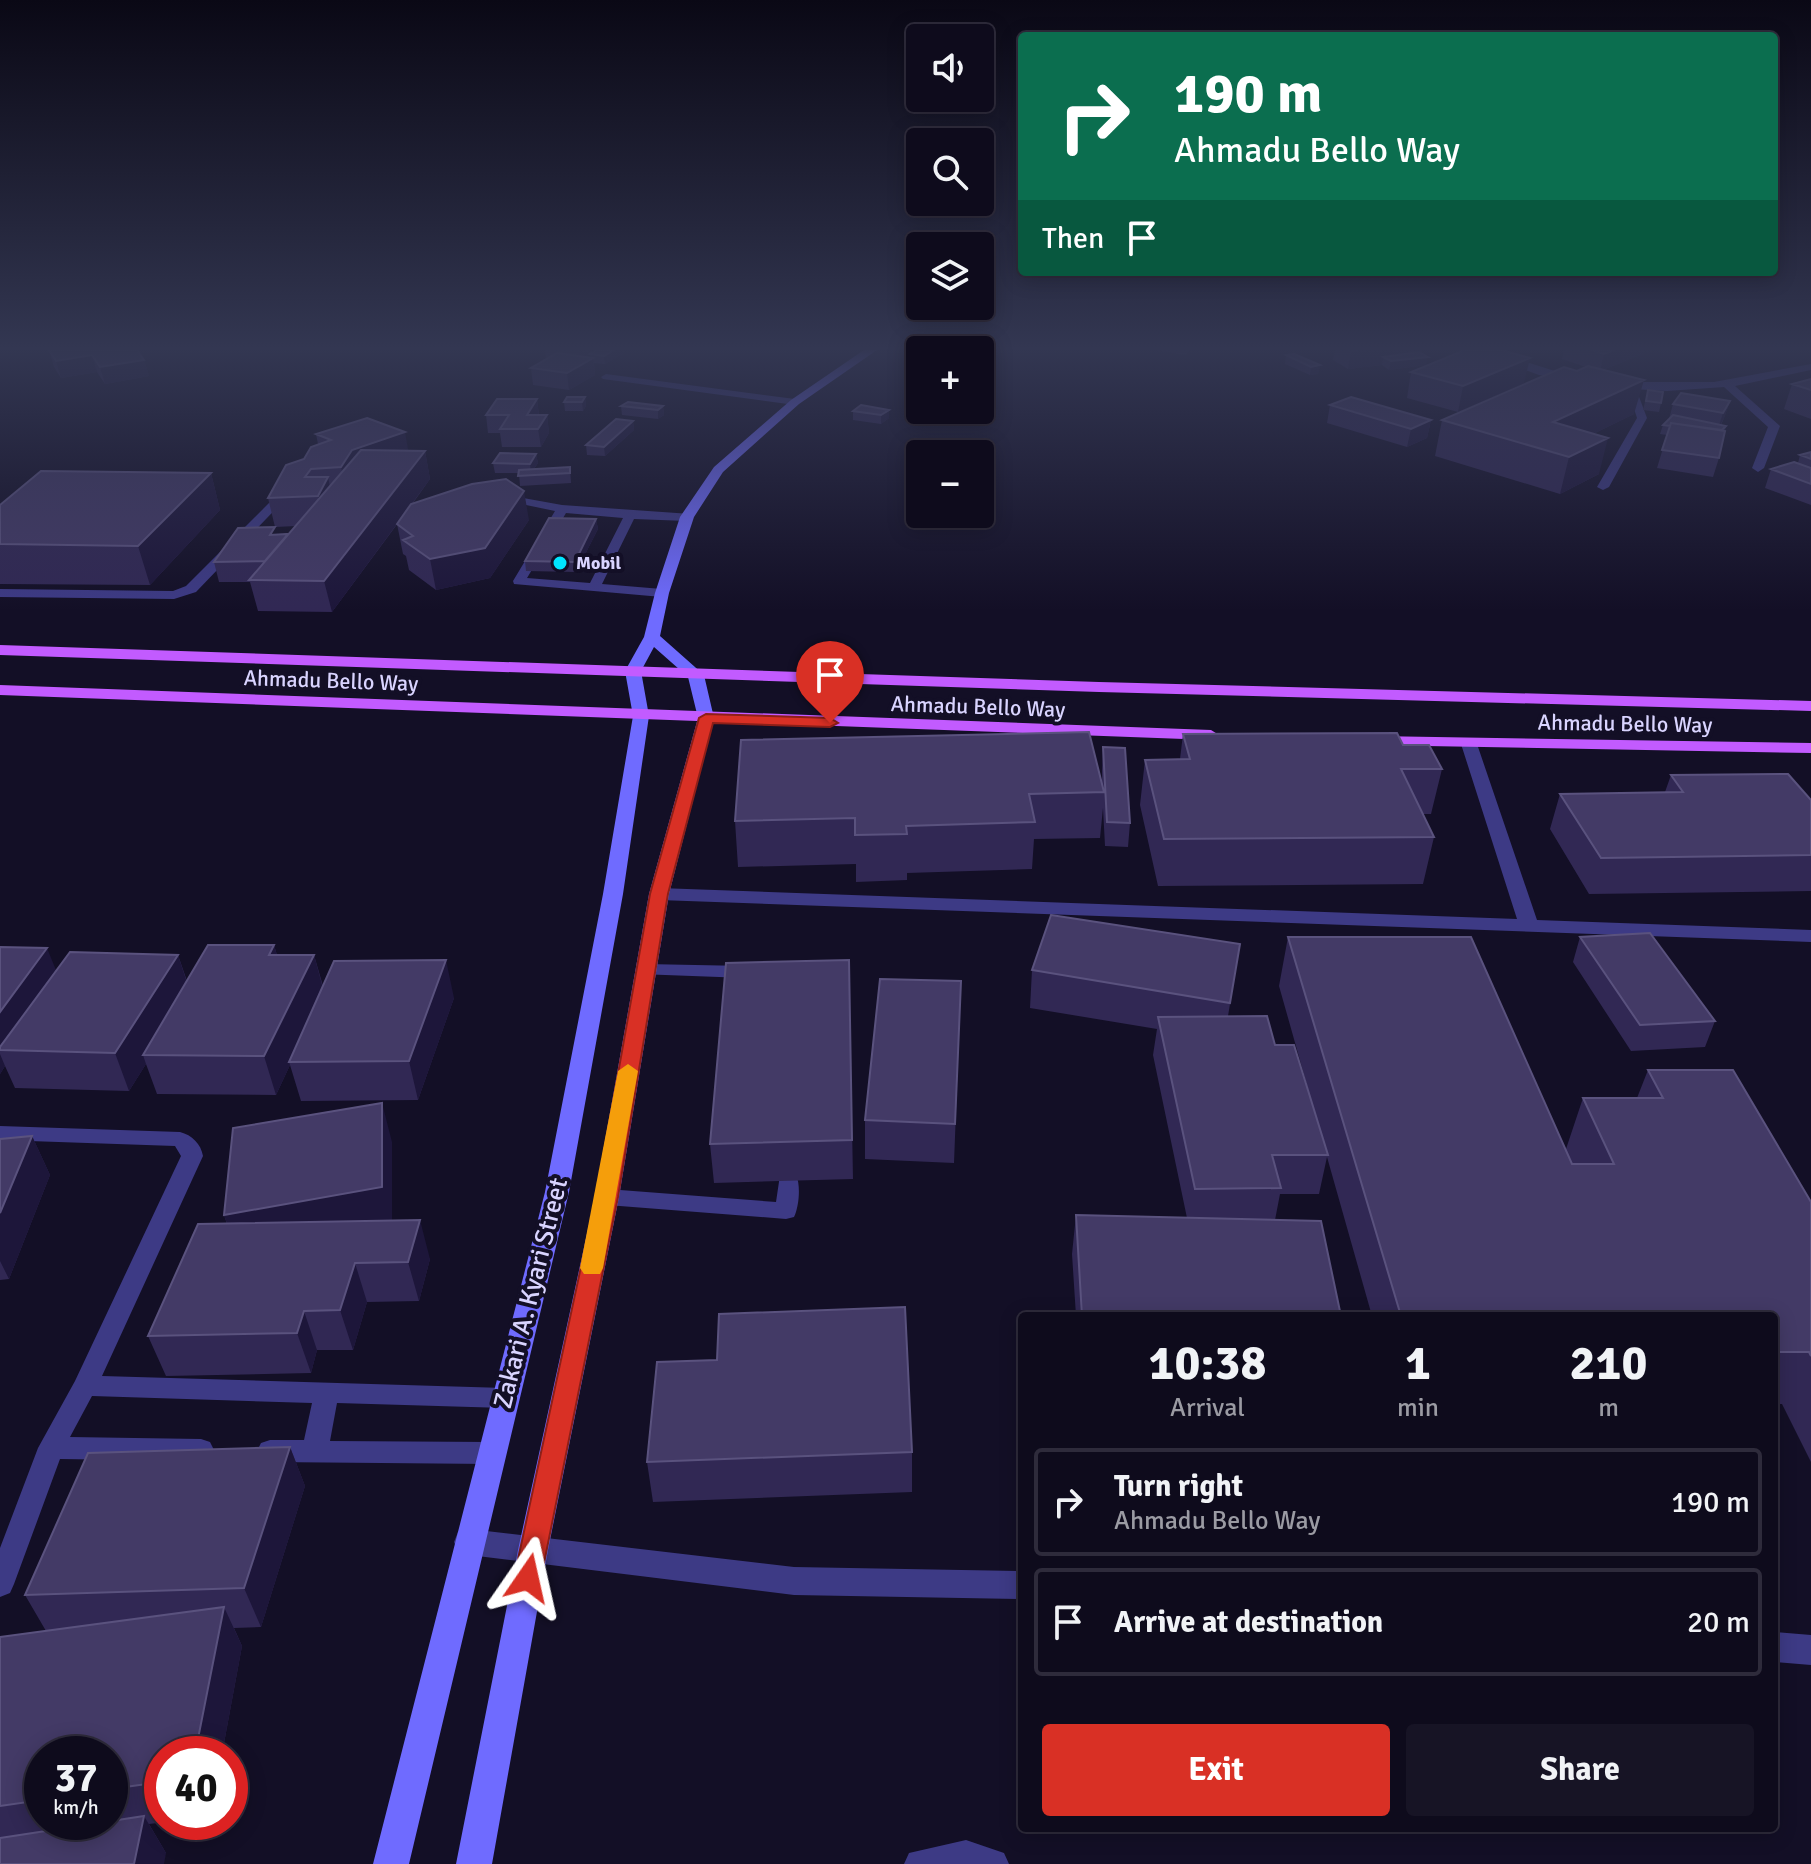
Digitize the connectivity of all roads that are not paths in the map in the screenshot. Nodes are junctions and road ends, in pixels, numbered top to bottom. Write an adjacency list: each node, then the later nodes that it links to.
1 (755, 437): 10 (street)
2 (1631, 437): 5 (lane)
3 (1770, 437): 4 (street)
4 (1758, 468)
5 (1603, 487)
6 (285, 493): 12 (lane)
7 (506, 498): 8 (lane)
8 (562, 509): 9 (lane); 11 (lane)
9 (630, 515): 10 (lane); 11 (lane)
10 (687, 517): 13 (street)
11 (594, 587): 13 (lane)
12 (0, 593)
13 (662, 593): 14 (street)
14 (652, 637): 16 (street); 17 (street)
15 (0, 650): 16 (main road, Ahmadu Bello Way)
16 (633, 671): 17 (main road, Ahmadu Bello Way); 20 (street, Zakari A. Kyari Street)
17 (696, 675): 19 (main road, Ahmadu Bello Way); 21 (street)
18 (0, 690): 20 (main road, Ahmadu Bello Way)
19 (1811, 706)
20 (641, 716): 21 (main road, Ahmadu Bello Way); 36 (street, Zakari A. Kyari Street)
21 (706, 718): 22 (main road, Ahmadu Bello Way); 26 (street)
22 (1229, 736)
23 (1357, 740): 24 (main road, Ahmadu Bello Way)
24 (1469, 744): 25 (main road, Ahmadu Bello Way); 27 (street)
25 (1811, 748)
26 (659, 894): 27 (street); 29 (street)
27 (1529, 926): 28 (street)
28 (1811, 936)
29 (645, 970): 30 (lane); 33 (street)
30 (768, 972)
31 (0, 1133): 34 (lane)
32 (788, 1181): 33 (lane)
33 (607, 1197): 41 (street)
34 (85, 1386): 35 (lane); 37 (lane)
35 (327, 1392): 36 (lane); 38 (lane)
36 (505, 1398): 39 (street, Zakari A. Kyari Street)
37 (51, 1448): 38 (lane); 42 (lane)
38 (315, 1451): 39 (lane)
39 (491, 1453): 40 (street, Zakari A. Kyari Street)
40 (469, 1542): 41 (street); 46 (street, Zakari A. Kyari Street)
41 (533, 1550): 43 (street); 47 (street)
42 (0, 1584)
43 (1018, 1585)
44 (1778, 1647): 45 (street)
45 (1811, 1650)
46 (391, 1864)
47 (474, 1864)
48 (920, 1864): 49 (lane)
49 (993, 1864)

